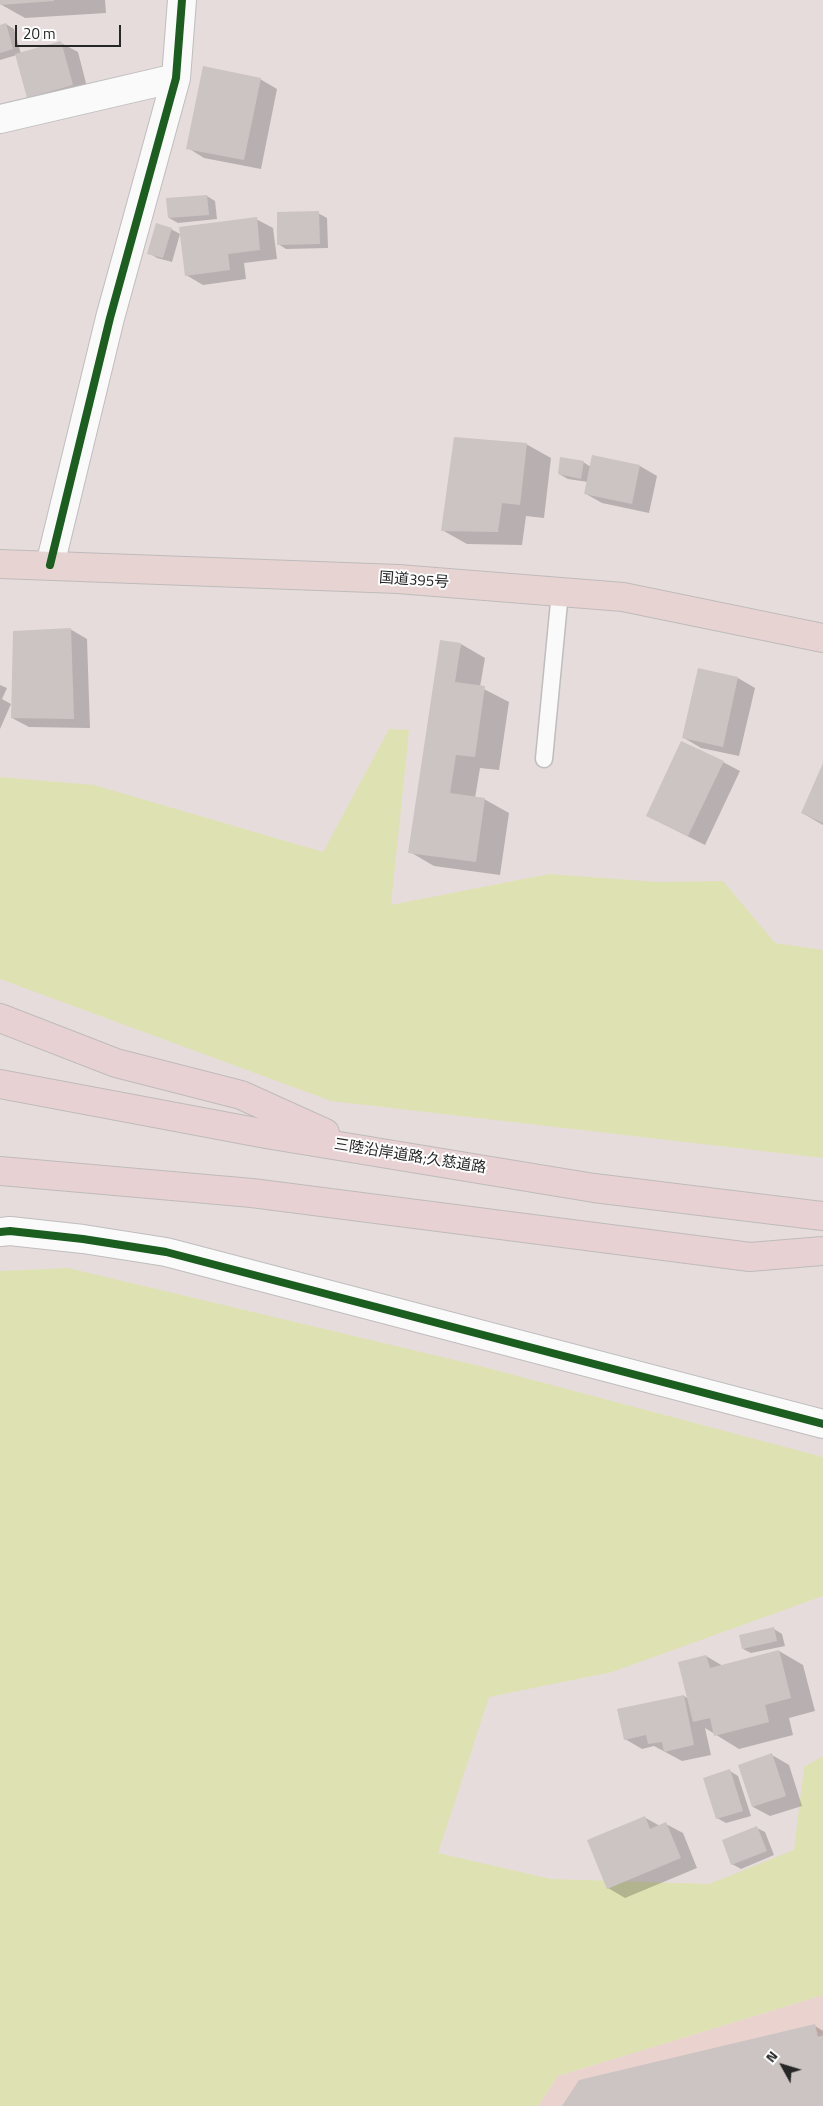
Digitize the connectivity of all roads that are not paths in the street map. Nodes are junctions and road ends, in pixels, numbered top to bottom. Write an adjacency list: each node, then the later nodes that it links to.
1 (182, 0): 2 (street)
2 (176, 78): 3 (street); 5 (street)
3 (0, 119)
4 (0, 564): 5 (highway, 国道395号)
5 (50, 565): 6 (highway, 国道395号)
6 (560, 592): 7 (highway, 国道395号); 8 (lane)
7 (823, 638)
8 (544, 759)
9 (0, 1018): 11 (highway)
10 (0, 1084): 11 (highway, 三陸沿岸道路;久慈道路)
11 (361, 1149): 13 (highway, 三陸沿岸道路;久慈道路)
12 (0, 1171): 15 (highway)
13 (823, 1216)
14 (0, 1232): 16 (street)
15 (823, 1251)
16 (823, 1424)

